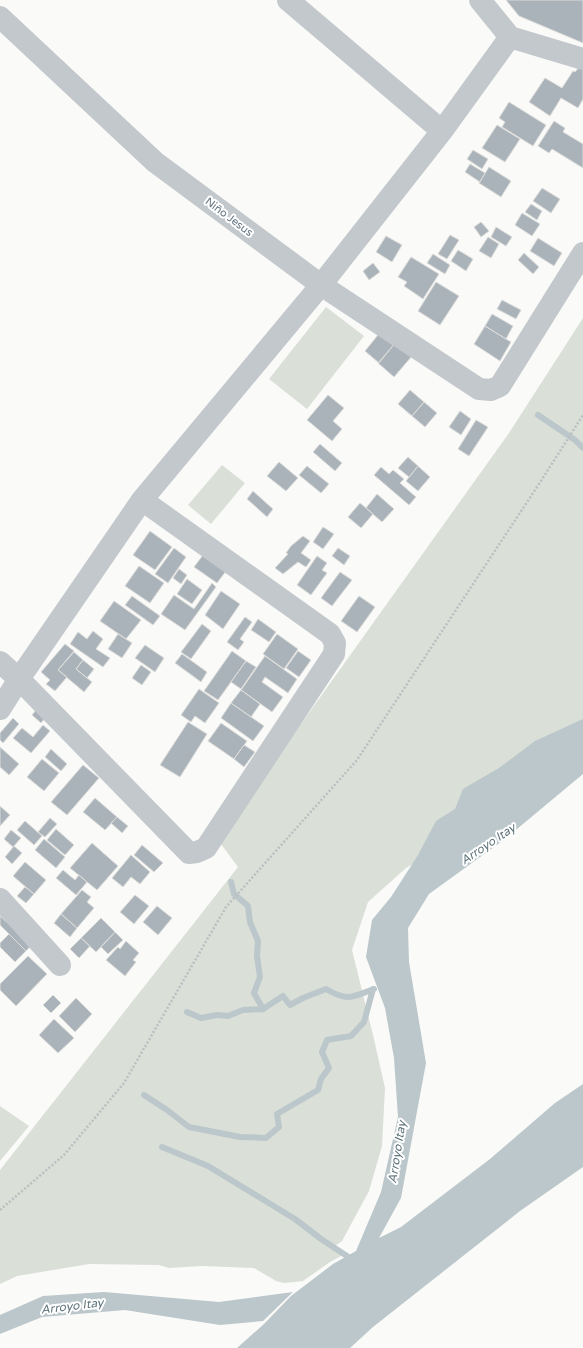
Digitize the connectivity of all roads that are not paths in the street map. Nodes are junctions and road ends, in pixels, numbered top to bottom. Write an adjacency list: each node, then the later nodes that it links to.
1 (288, 0): 6 (street)
2 (480, 0): 4 (street)
3 (0, 17): 8 (street, Niño Jesus)
4 (510, 37): 5 (street); 6 (street)
5 (583, 59)
6 (442, 131): 8 (street)
7 (583, 253): 8 (street, Niño Jesus)
8 (320, 285): 9 (street)
9 (142, 500): 11 (street); 11 (street)
10 (0, 662): 11 (street)
11 (19, 679): 12 (street)
12 (0, 709)
13 (0, 899): 14 (street)
14 (60, 965)

